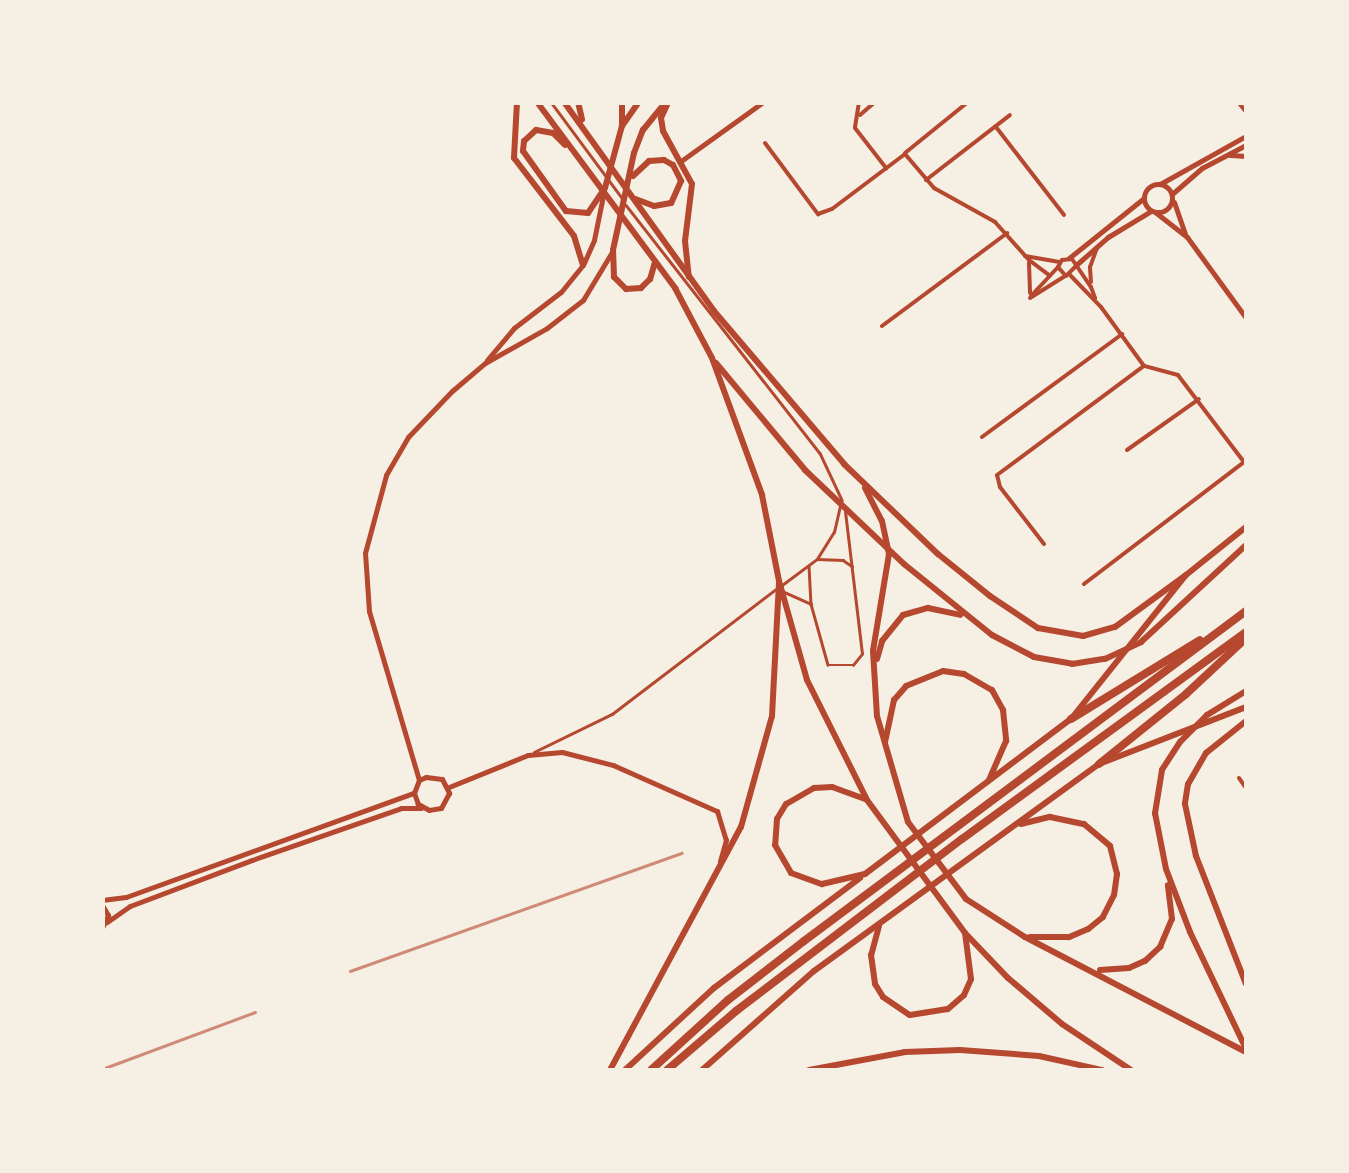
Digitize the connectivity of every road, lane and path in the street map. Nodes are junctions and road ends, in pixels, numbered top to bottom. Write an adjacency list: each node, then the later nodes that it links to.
1 (517, 102): 44 (main road)
2 (537, 102): 23 (main road)
3 (552, 102): 63 (lane)
4 (564, 102): 19 (main road)
5 (578, 102): 19 (main road)
6 (622, 102): 17 (main road)
7 (640, 102): 17 (main road)
8 (667, 102): 26 (main road); 29 (main road)
9 (763, 102): 26 (street)
10 (875, 102): 15 (street)
11 (968, 102): 22 (street)
12 (1238, 102): 14 (street)
13 (860, 104): 15 (street)
14 (1246, 112)
15 (860, 115): 27 (street)
16 (1010, 116): 18 (street)
17 (622, 126): 31 (main road)
18 (996, 127): 28 (street); 36 (street)
19 (589, 135): 33 (main road)
20 (1246, 139): 24 (street); 30 (street)
21 (765, 143): 27 (street)
22 (905, 154): 27 (street); 28 (street)
23 (577, 156): 31 (main road); 43 (main road)
24 (1227, 156): 25 (street); 32 (street)
25 (1246, 156)
26 (681, 161): 49 (main road)
27 (886, 168)
28 (926, 180): 37 (street)
29 (629, 181): 33 (main road); 40 (main road)
30 (1160, 184): 32 (street); 34 (street)
31 (605, 188): 44 (street)
32 (1172, 195): 35 (street); 38 (street)
33 (634, 196): 49 (main road)
34 (1144, 198): 35 (street); 42 (street)
35 (1153, 211): 38 (street); 39 (street)
36 (1064, 215)
37 (1008, 234): 41 (street); 54 (street)
38 (1187, 237): 53 (street)
39 (1097, 248): 46 (street); 50 (street)
40 (613, 250): 43 (main road); 57 (street)
41 (1027, 258): 45 (street); 47 (street); 51 (street)
42 (1069, 258): 45 (street); 46 (street)
43 (656, 261): 56 (main road)
44 (583, 264): 57 (street)
45 (1059, 265): 47 (street); 48 (street)
46 (1076, 265): 48 (street); 50 (street)
47 (1050, 276): 51 (street)
48 (1068, 276): 51 (street); 52 (street)
49 (689, 278): 62 (main road)
50 (1092, 287): 52 (street)
51 (1030, 298)
52 (1097, 302): 55 (street)
53 (1246, 318)
54 (882, 326)
55 (1122, 334): 58 (street); 60 (street)
56 (712, 358): 71 (main road); 76 (main road)
57 (485, 363): 85 (street)
58 (1144, 366): 59 (street); 65 (street)
59 (1199, 399): 61 (street); 72 (street)
60 (982, 437)
61 (1127, 450)
62 (859, 478): 70 (main road); 78 (main road)
63 (842, 500): 67 (lane); 69 (lane)
64 (1246, 527): 70 (main road)
65 (1044, 544)
66 (1246, 544): 76 (main road)
67 (818, 560): 68 (lane); 69 (lane)
68 (808, 566): 73 (lane); 74 (lane)
69 (854, 566): 74 (lane)
70 (1186, 574): 81 (main road)
71 (779, 581): 94 (main road); 99 (main road)
72 (1084, 584)
73 (771, 593): 74 (lane); 84 (lane)
74 (812, 604)
75 (1246, 611): 81 (highway); 110 (highway)
76 (974, 622): 78 (main road)
77 (1246, 635): 86 (highway); 111 (highway)
78 (872, 681): 83 (main road)
79 (1246, 691): 97 (main road)
80 (1246, 707): 86 (main road)
81 (1071, 719): 90 (main road)
82 (1246, 721): 106 (main road)
83 (884, 748): 90 (main road); 104 (main road)
84 (528, 755): 91 (street); 99 (street)
85 (417, 762): 87 (street); 89 (street)
86 (1099, 764): 96 (main road)
87 (432, 776): 89 (street); 91 (street)
88 (1239, 778): 92 (street)
89 (419, 780): 93 (street)
90 (989, 781): 98 (main road)
91 (448, 788): 95 (street)
92 (1246, 788)
93 (414, 793): 95 (street); 100 (street)
94 (867, 800): 98 (main road); 103 (main road)
95 (423, 808): 102 (street)
96 (1015, 825): 101 (main road); 104 (main road)
97 (1166, 869): 105 (main road); 107 (main road)
98 (865, 874): 109 (main road)
99 (715, 879): 108 (main road)
100 (102, 902): 102 (street)
101 (879, 924): 103 (main road); 112 (main road)
102 (104, 925)
103 (966, 933): 115 (main road)
104 (1025, 937): 105 (main road)
105 (1095, 970): 107 (main road)
106 (1246, 984)
107 (1246, 1050)
108 (610, 1070)
109 (625, 1070)
110 (651, 1070)
111 (668, 1070)
112 (702, 1070)
113 (809, 1070): 114 (main road)
114 (1102, 1070)
115 (1131, 1070)

